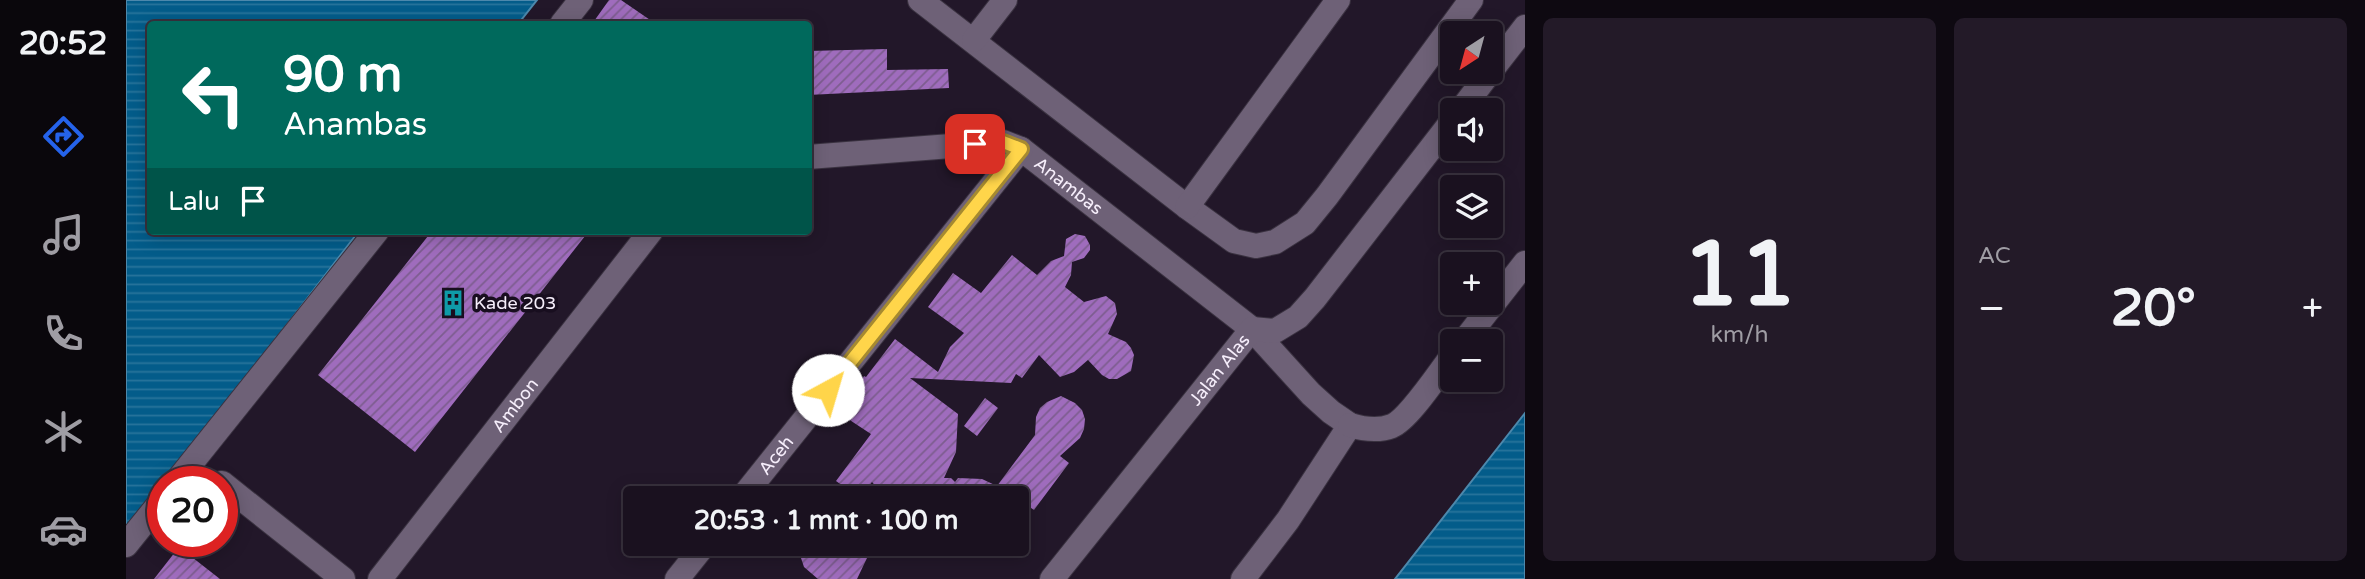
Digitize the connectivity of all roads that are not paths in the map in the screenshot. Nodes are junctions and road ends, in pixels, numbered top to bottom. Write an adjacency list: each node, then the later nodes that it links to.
1 (581, 0): 6 (lane)
2 (920, 0): 8 (lane)
3 (1005, 0): 8 (lane)
4 (1338, 0): 15 (lane)
5 (1471, 0): 15 (lane)
6 (564, 21)
7 (1525, 27): 9 (lane)
8 (974, 40): 15 (lane)
9 (1503, 55)
10 (1481, 84): 11 (lane)
11 (1470, 98)
12 (1440, 137): 19 (lane, Jalan Alas)
13 (1021, 149): 14 (lane, Anambas); 19 (lane, Anambas); 26 (lane, Aceh)
14 (812, 157)
15 (1187, 206)
16 (374, 235): 23 (lane)
17 (648, 235): 32 (lane, Ambon)
18 (1525, 263): 20 (lane)
19 (1252, 329): 22 (lane, Anambas); 34 (lane, Jalan Alas)
20 (1473, 329)
21 (1440, 371): 22 (lane)
22 (1350, 425): 35 (lane)
23 (193, 460): 24 (lane); 25 (lane)
24 (188, 466)
25 (201, 466)
26 (751, 486)
27 (238, 496): 31 (lane)
28 (147, 519): 29 (lane)
29 (126, 545)
30 (695, 556): 33 (lane)
31 (343, 579)
32 (380, 579)
33 (677, 579)
34 (1052, 579)
35 (1243, 579)

